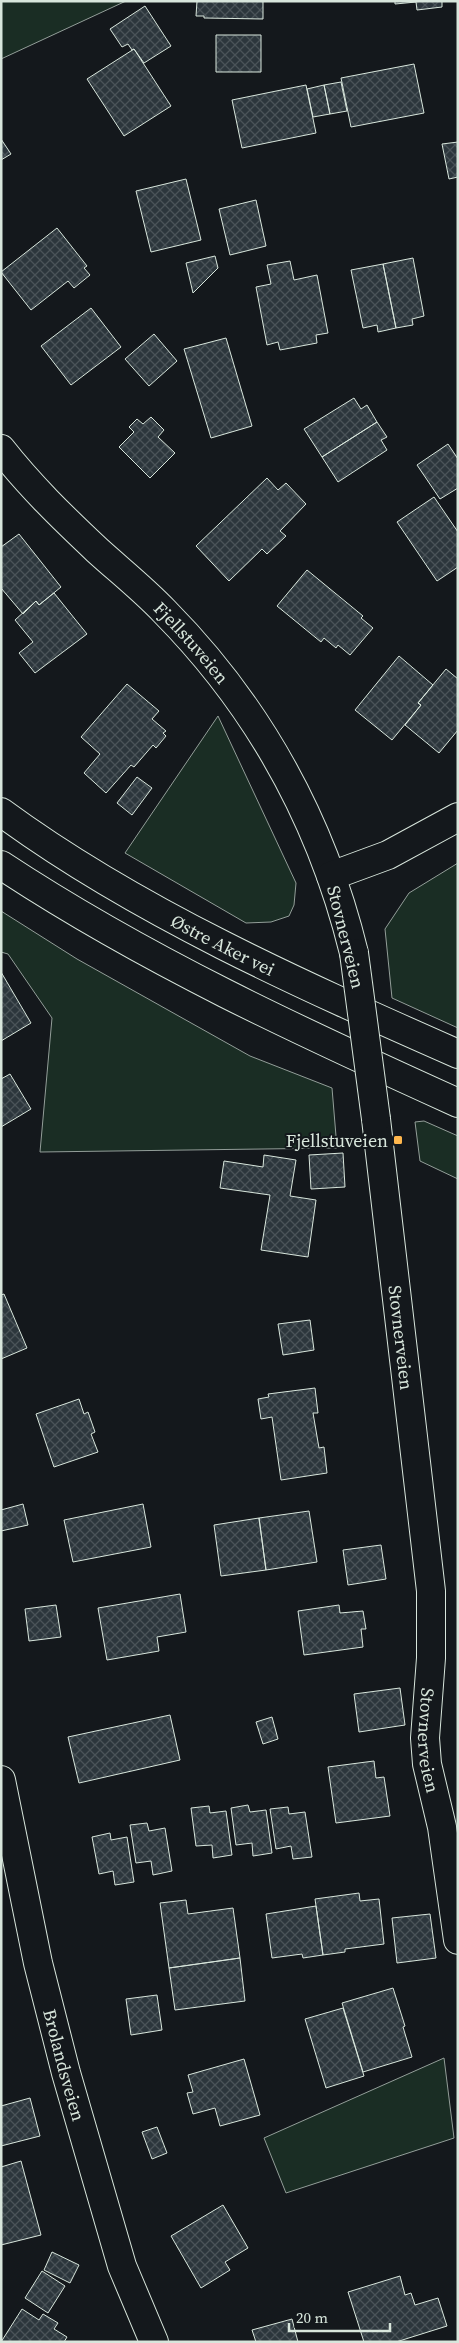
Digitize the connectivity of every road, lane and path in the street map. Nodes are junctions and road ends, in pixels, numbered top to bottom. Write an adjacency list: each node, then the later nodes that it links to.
1 (1, 449): 5 (main road, Fjellstuveien)
2 (1, 812): 6 (main road, Østre Aker vei)
3 (458, 817): 5 (main road, Stovnerveien)
4 (1, 865): 7 (main road)
5 (332, 876): 9 (main road, Stovnerveien, bridge)
6 (458, 1054)
7 (458, 1103)
8 (1, 1780): 10 (main road, Brolandsveien)
9 (458, 1940)
10 (154, 2342)

